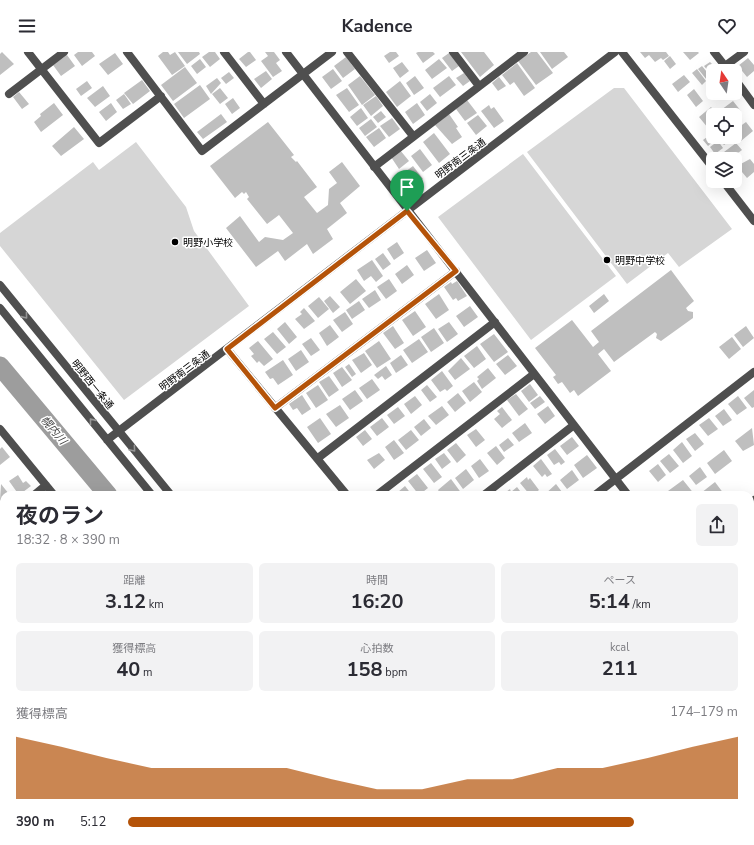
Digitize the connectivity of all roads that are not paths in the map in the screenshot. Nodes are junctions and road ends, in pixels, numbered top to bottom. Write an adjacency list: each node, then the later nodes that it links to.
1 (28, 52): 16 (street)
2 (64, 52): 16 (street)
3 (127, 52): 21 (street)
4 (224, 52): 22 (street)
5 (286, 52): 17 (street)
6 (332, 52): 17 (street)
7 (347, 52): 24 (street)
8 (453, 52): 18 (street)
9 (524, 52): 18 (street)
10 (615, 52): 28 (street, 明野南三条通)
11 (622, 52): 25 (street)
12 (714, 52): 14 (street)
13 (744, 52): 15 (street)
14 (723, 64)
15 (732, 64)
16 (41, 69): 20 (street); 21 (street)
17 (303, 74): 22 (street); 26 (street)
18 (479, 86): 24 (street)
19 (742, 89): 23 (street)
20 (9, 94)
21 (161, 96): 22 (street)
22 (264, 104)
23 (754, 104)
24 (413, 136): 26 (street)
25 (706, 159)
26 (374, 167): 28 (street)
27 (728, 188): 29 (street)
28 (407, 211): 30 (street); 34 (street, 明野南三条通)
29 (754, 221)
30 (456, 271): 33 (street); 37 (street)
31 (0, 285): 39 (street, 明野西一条通, one-way to 39)
32 (0, 308): 41 (street, one-way to 32)
33 (495, 322): 36 (street); 42 (street)
34 (227, 349): 37 (street); 39 (street, 明野南三条通)
35 (754, 372): 43 (street)
36 (534, 374): 38 (street); 50 (street)
37 (275, 408): 42 (street)
38 (574, 425): 43 (street); 51 (street)
39 (119, 432): 41 (street, 明野南三条通); 48 (street, 明野西一条通, one-way to 48)
40 (2, 434): 44 (street)
41 (107, 440): 47 (street)
42 (318, 458): 49 (street)
43 (616, 479): 52 (street); 53 (street)
44 (46, 486): 45 (street); 46 (street)
45 (39, 491)
46 (50, 491)
47 (149, 491)
48 (168, 491)
49 (344, 491)
50 (382, 491)
51 (489, 491)
52 (600, 491)
53 (625, 491)

